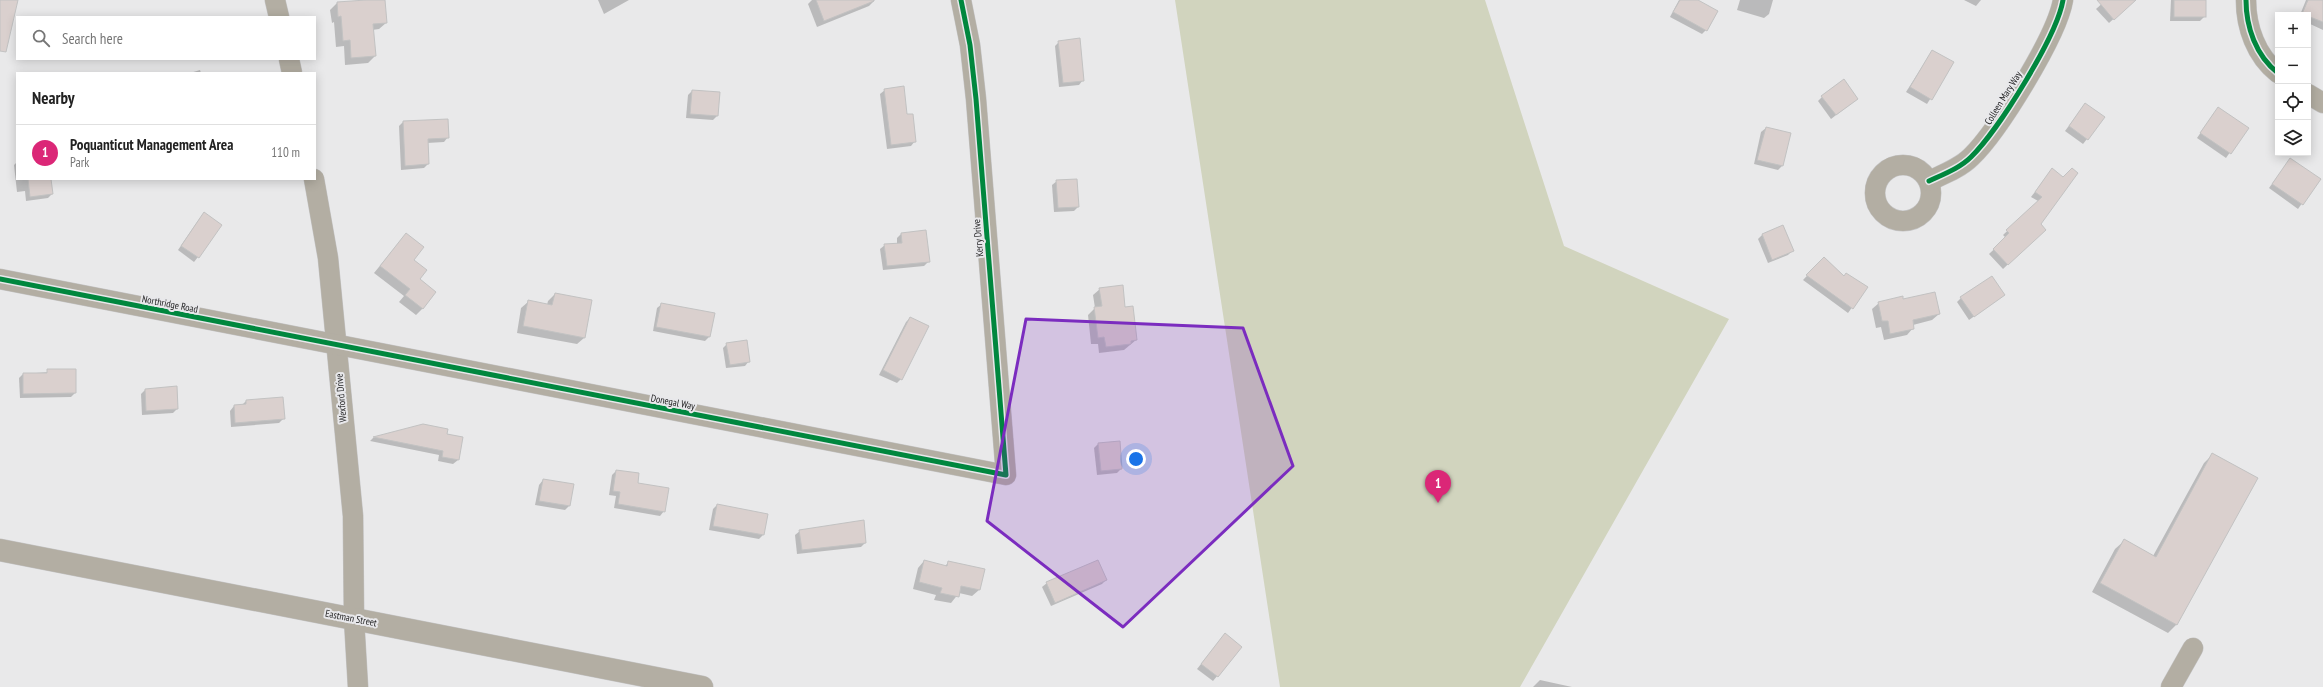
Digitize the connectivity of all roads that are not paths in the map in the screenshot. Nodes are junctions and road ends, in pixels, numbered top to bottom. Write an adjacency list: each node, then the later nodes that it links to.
1 (275, 0): 5 (street)
2 (961, 0): 15 (street, Kerry Drive)
3 (2063, 0): 12 (street, Colleen Mary Way)
4 (2246, 0): 7 (street)
5 (279, 16)
6 (289, 60): 8 (street)
7 (2275, 70)
8 (292, 72)
9 (2311, 96): 10 (street)
10 (2323, 103)
11 (314, 180): 14 (street, Wexford Drive)
12 (1929, 181)
13 (0, 279): 14 (street, Northridge Road)
14 (337, 346): 15 (street, Donegal Way); 17 (street, Wexford Drive)
15 (1006, 475)
16 (0, 550): 17 (main road, Eastman Street)
17 (354, 619): 19 (street, Wexford Drive); 20 (main road, Eastman Street)
18 (2193, 648): 21 (street)
19 (358, 687)
20 (702, 687)
21 (2171, 687)

